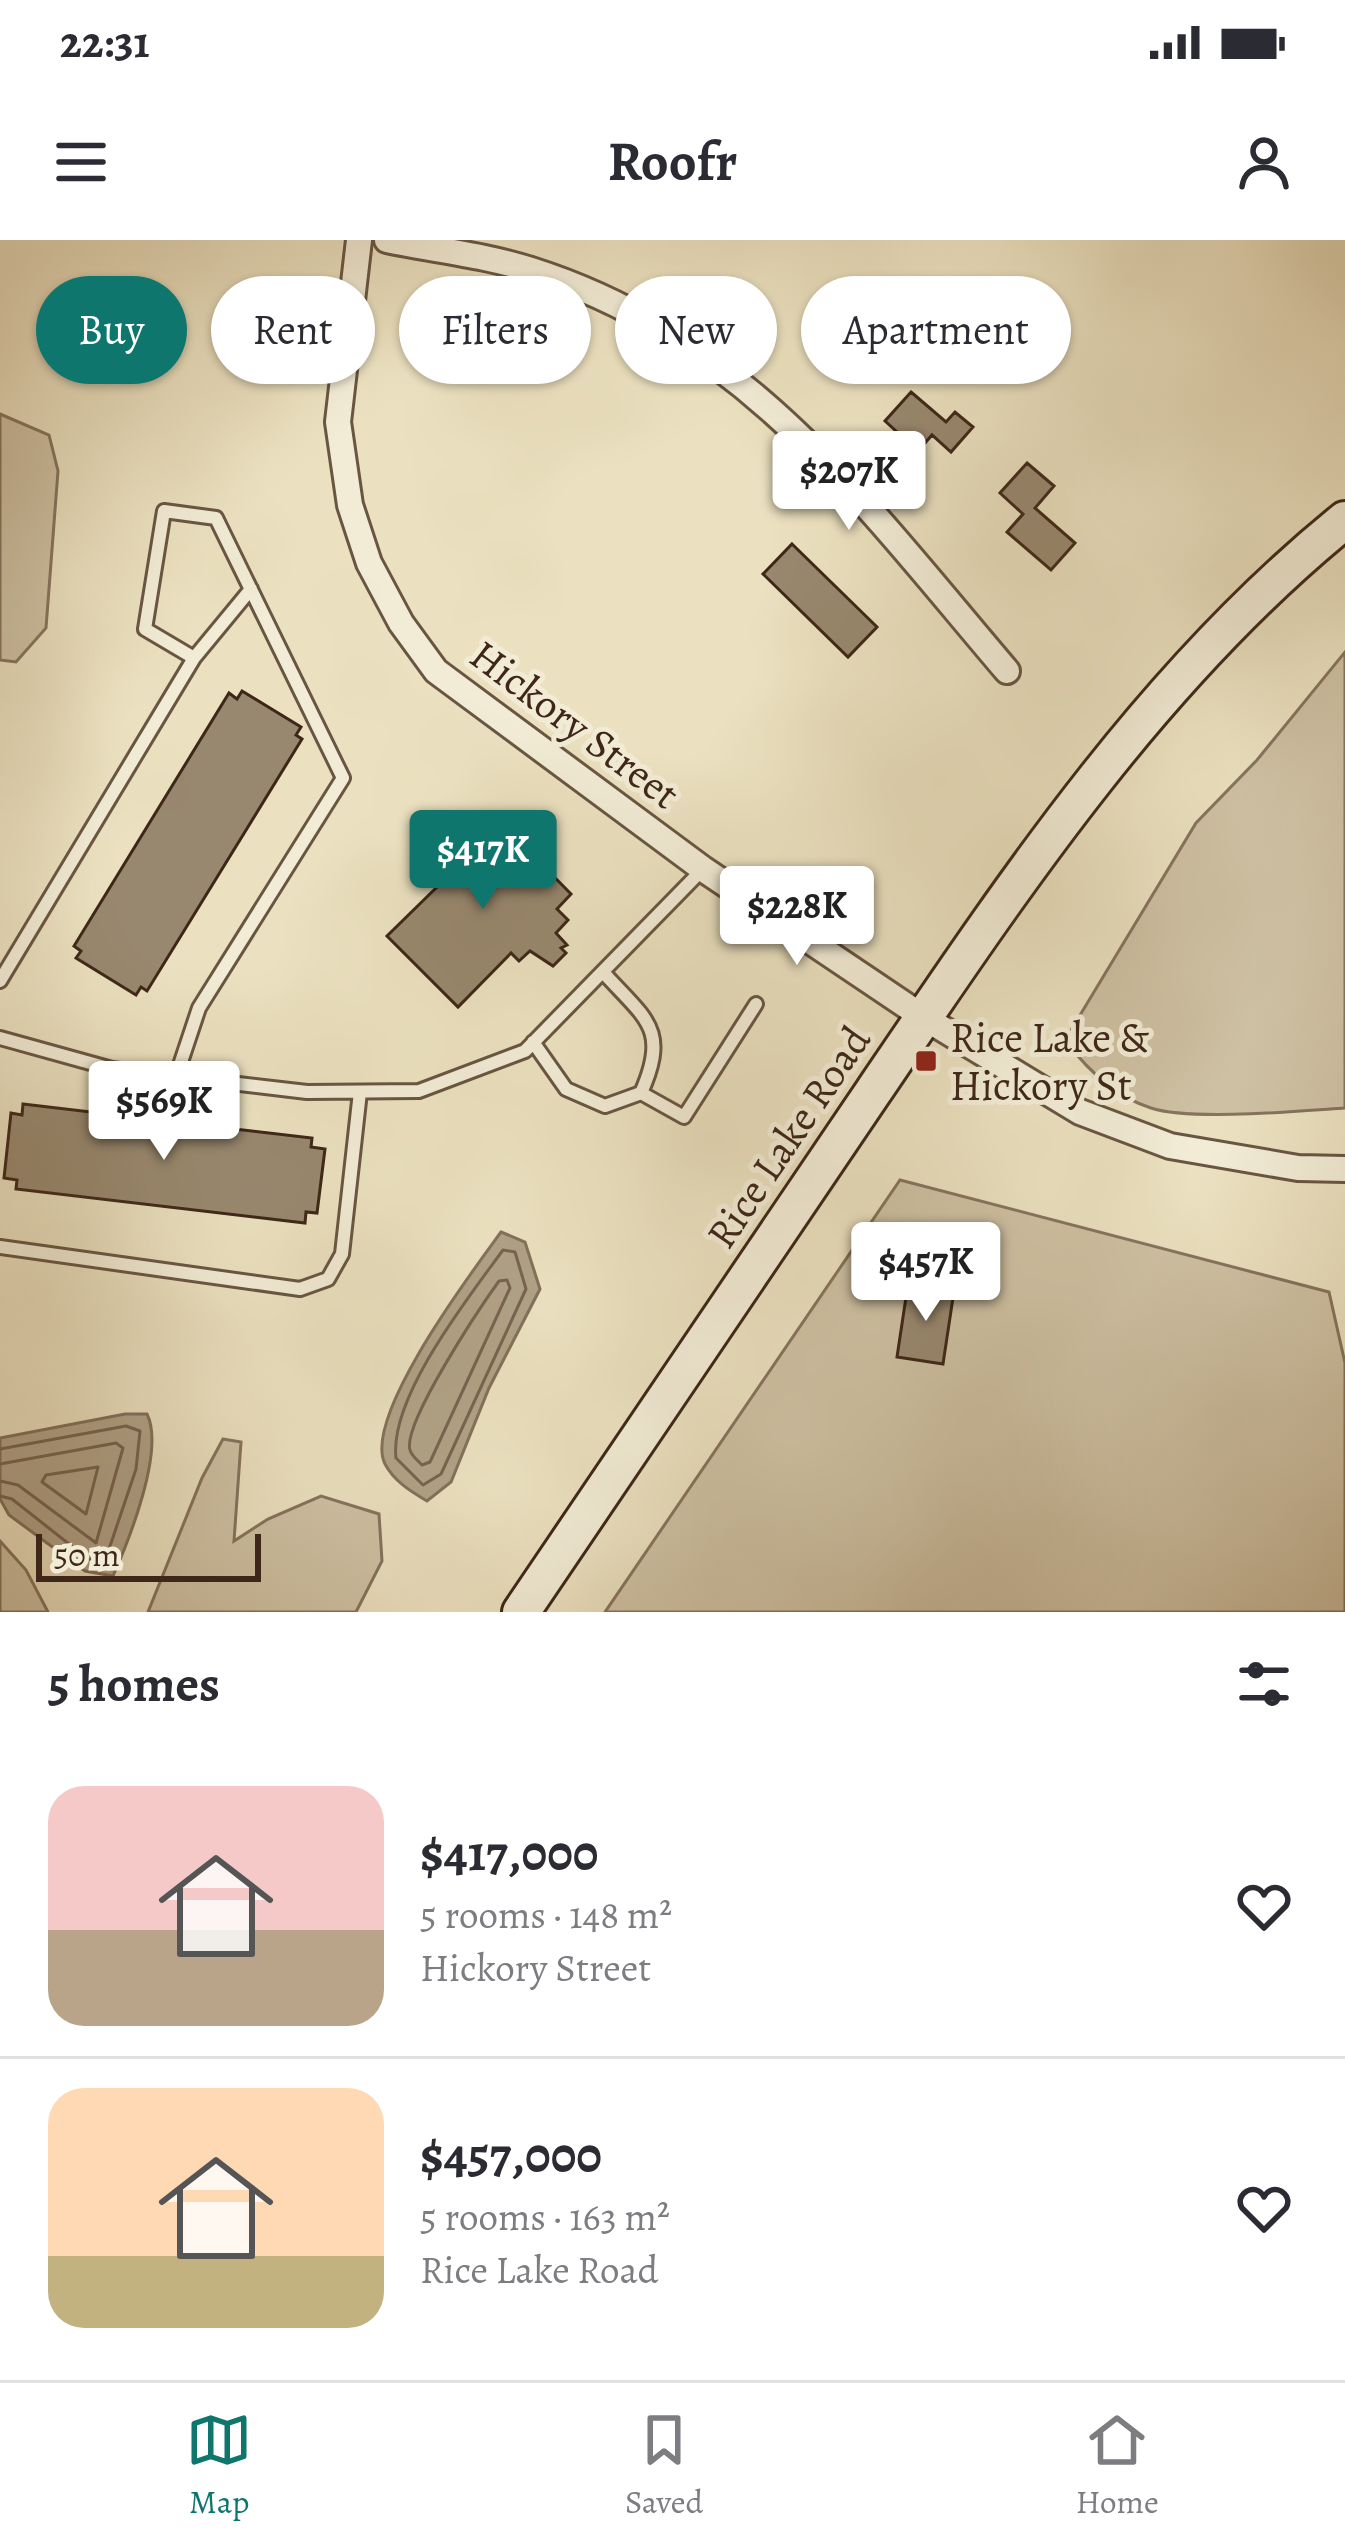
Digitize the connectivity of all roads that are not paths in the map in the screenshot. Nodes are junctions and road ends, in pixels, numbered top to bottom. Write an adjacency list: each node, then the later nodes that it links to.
1 (358, 240): 7 (street, Hickory Street)
2 (387, 240): 6 (street)
3 (1345, 520): 13 (main road, Rice Lake Road)
4 (251, 589): 5 (lane); 5 (lane); 16 (lane)
5 (194, 658): 10 (lane)
6 (1007, 671)
7 (703, 869): 8 (lane); 13 (street, Hickory Street)
8 (620, 955): 9 (lane); 11 (lane)
9 (603, 972): 11 (lane); 15 (lane)
10 (0, 981)
11 (621, 992): 18 (lane)
12 (756, 1004): 18 (lane)
13 (923, 1017): 19 (street, Hickory Street); 21 (main road, Rice Lake Road)
14 (0, 1037): 16 (lane)
15 (533, 1042): 17 (lane); 18 (lane)
16 (176, 1077): 17 (lane)
17 (360, 1092): 20 (lane)
18 (641, 1093)
19 (1345, 1169)
20 (0, 1247)
21 (521, 1612)

